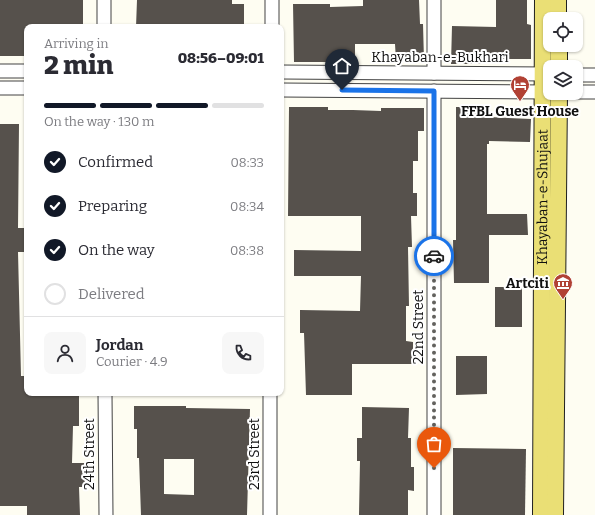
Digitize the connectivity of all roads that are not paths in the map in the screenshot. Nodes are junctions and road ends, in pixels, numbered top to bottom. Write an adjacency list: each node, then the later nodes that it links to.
1 (104, 0): 7 (street)
2 (272, 0): 8 (street)
3 (434, 0): 13 (street)
4 (543, 0): 9 (main road, Khayaban-e-Shujaat)
5 (558, 0): 6 (main road)
6 (558, 12)
7 (104, 24)
8 (272, 24)
9 (546, 60)
10 (0, 71): 11 (street)
11 (24, 71)
12 (284, 72): 13 (street, Khayaban-e-Bukhari)
13 (434, 73): 14 (street, Khayaban-e-Bukhari)
14 (543, 74)
15 (583, 75): 16 (street)
16 (595, 76)
17 (0, 88): 18 (street)
18 (24, 88)
19 (284, 90): 20 (street)
20 (434, 91): 21 (street); 30 (street, 22nd Street)
21 (543, 92)
22 (583, 92): 23 (street)
23 (595, 92)
24 (551, 100): 31 (main road, Khayaban-e-Shujaat)
25 (551, 100): 32 (main road, Khayaban-e-Shujaat)
26 (105, 396): 28 (street, 24th Street)
27 (270, 396): 29 (street, 23rd Street)
28 (106, 515)
29 (270, 515)
30 (434, 515)
31 (541, 515)
32 (556, 515)

